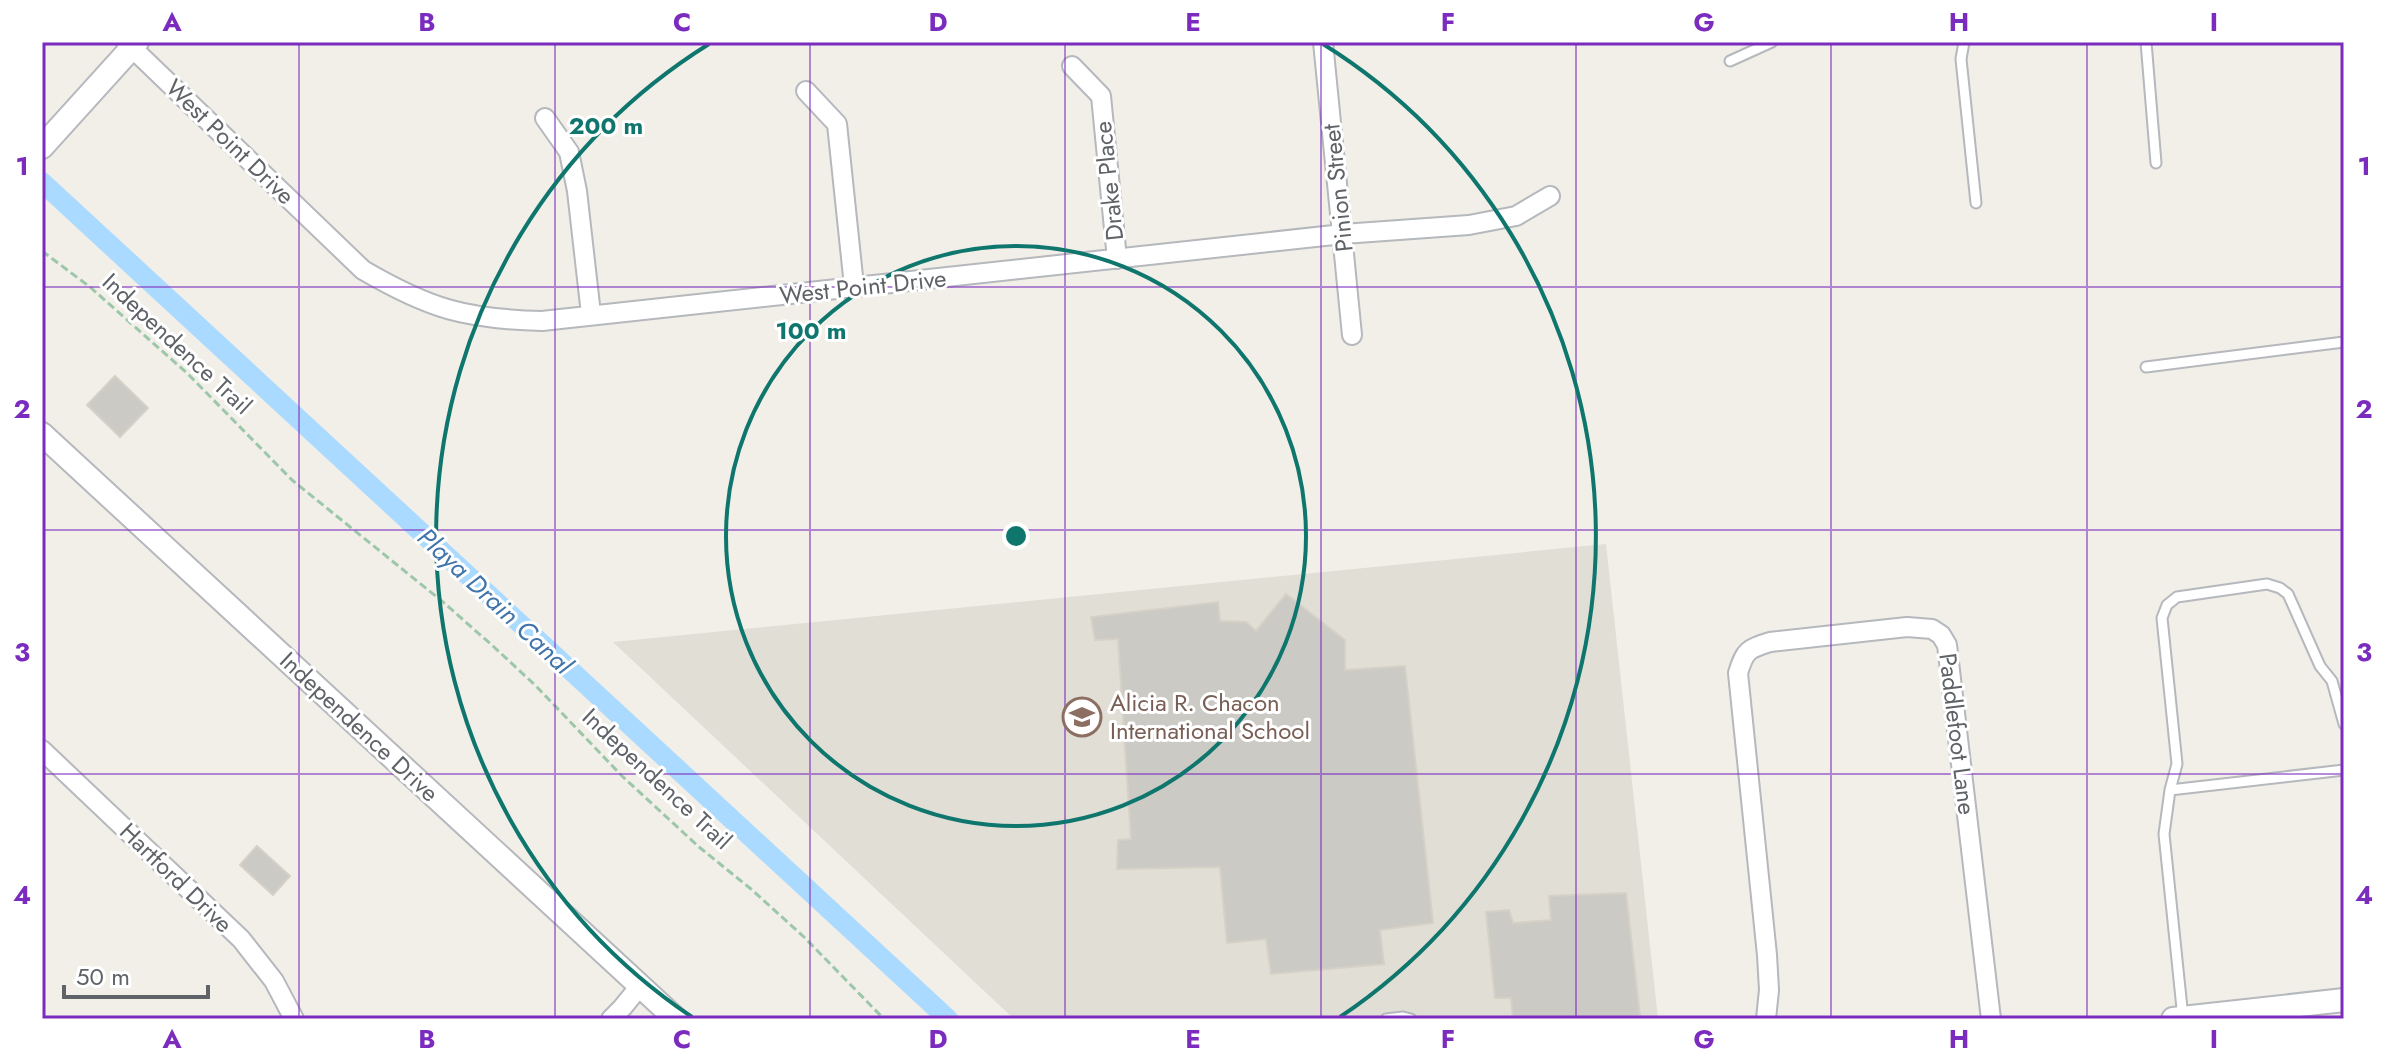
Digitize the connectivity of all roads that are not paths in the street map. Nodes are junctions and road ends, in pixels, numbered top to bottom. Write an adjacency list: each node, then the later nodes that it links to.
1 (1323, 42): 14 (street, Pinion Street)
2 (1772, 42): 6 (lane)
3 (1964, 42): 13 (lane)
4 (2146, 42): 11 (lane)
5 (131, 44): 10 (street); 17 (street, West Point Drive)
6 (1730, 61)
7 (1072, 66): 15 (street, Drake Place)
8 (806, 91): 16 (street)
9 (545, 118): 17 (street)
10 (42, 147)
11 (2156, 163)
12 (1550, 196): 14 (street, West Point Drive)
13 (1976, 203)
14 (1343, 234): 15 (street, West Point Drive); 18 (street, Pinion Street)
15 (1117, 259): 16 (street, West Point Drive)
16 (854, 286): 17 (street, West Point Drive)
17 (591, 314)
18 (1352, 335)
19 (2344, 342): 20 (lane)
20 (2146, 367)
21 (42, 434): 26 (street, Independence Drive)
22 (2344, 724): 25 (lane)
23 (42, 750): 29 (street, Hartford Drive)
24 (2344, 770): 25 (lane)
25 (2170, 790): 28 (lane)
26 (640, 986): 30 (street); 31 (street, Independence Drive)
27 (2344, 1000): 28 (street)
28 (2178, 1018)
29 (294, 1019)
30 (611, 1019)
31 (676, 1019)
32 (1386, 1019): 33 (lane)
33 (1411, 1019)
34 (1766, 1019): 35 (street, Paddlefoot Lane)
35 (1991, 1019)

